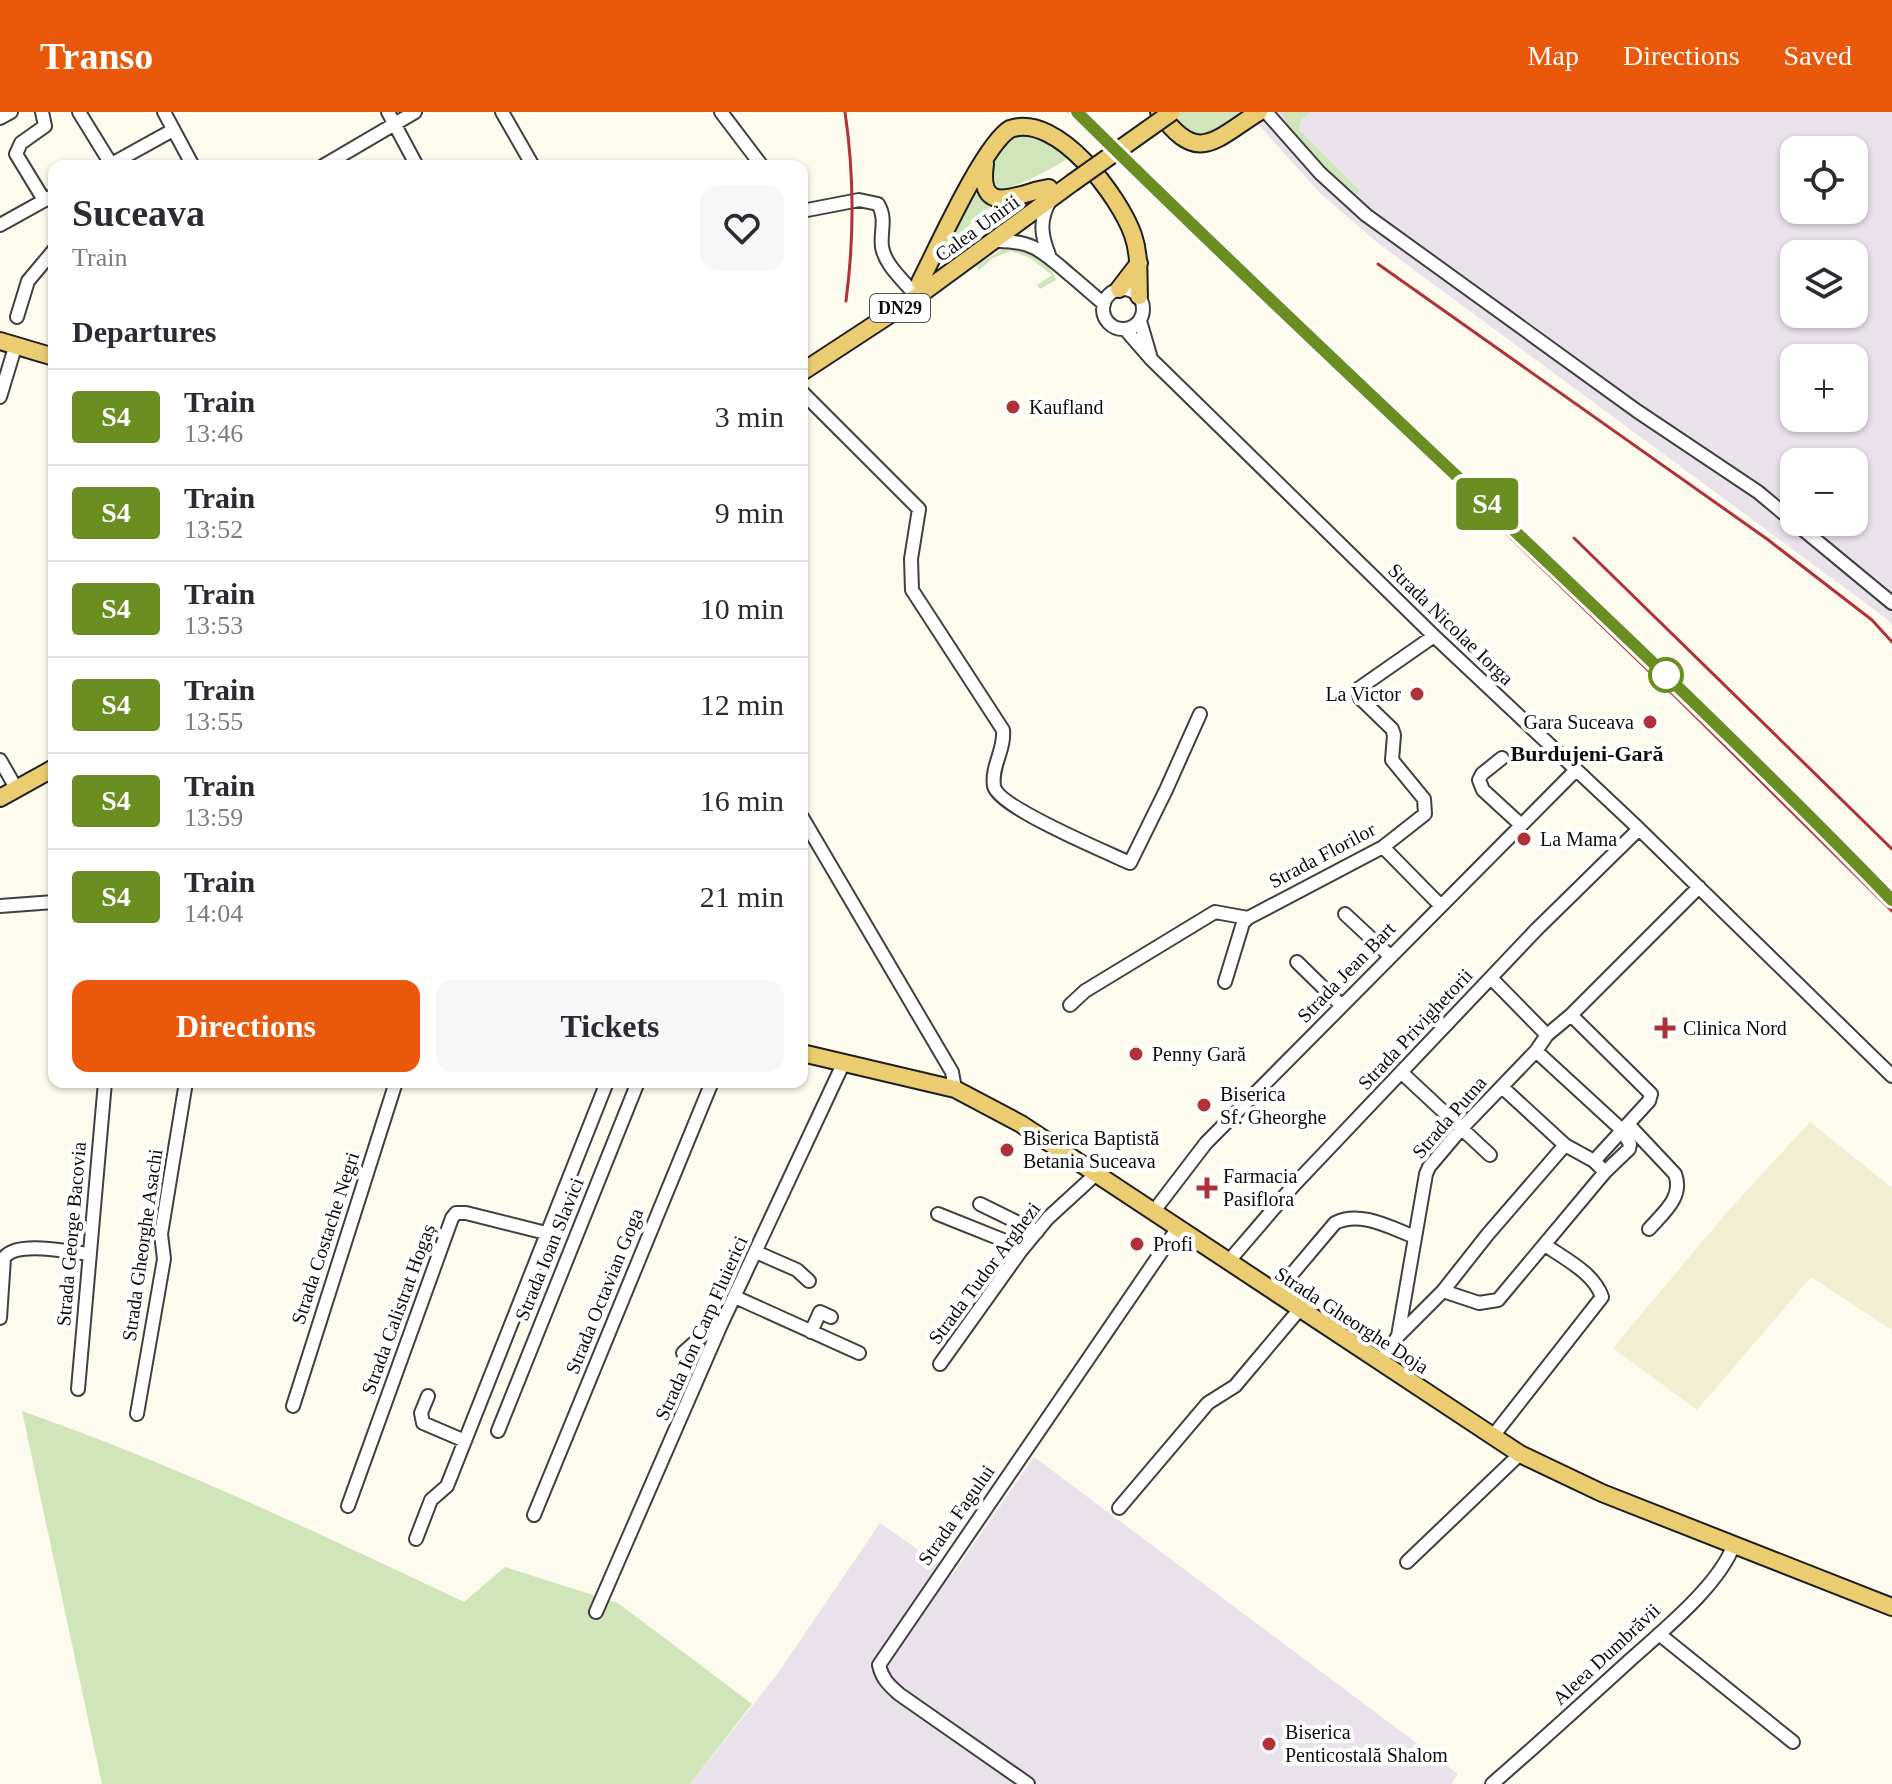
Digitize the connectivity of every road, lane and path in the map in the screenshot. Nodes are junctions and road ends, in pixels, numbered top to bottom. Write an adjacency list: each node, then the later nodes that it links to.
1 (11, 112): 12 (street)
2 (42, 112): 25 (street)
3 (79, 112): 16 (street)
4 (164, 112): 14 (street)
5 (415, 112): 13 (street)
6 (502, 112): 21 (street)
7 (721, 112): 22 (street)
8 (1157, 112): 10 (main road); 23 (main road, Calea Unirii / DN29)
9 (1172, 112): 23 (main road, Calea Unirii / DN29, bridge)
10 (1259, 112)
11 (1266, 112): 46 (street)
12 (0, 118)
13 (390, 118): 19 (street); 20 (street)
14 (173, 130): 17 (street); 18 (street)
15 (986, 155): 24 (main road); 32 (main road); 33 (main road)
16 (107, 160)
17 (119, 160)
18 (190, 160)
19 (331, 160)
20 (414, 160)
21 (530, 160)
22 (757, 160)
23 (1070, 179): 24 (main road, Calea Unirii / DN29)
24 (1050, 193): 29 (main road, Calea Unirii / DN29); 30 (street); 33 (main road, Calea Unirii / DN29)
25 (48, 197)
26 (48, 199): 28 (street)
27 (808, 210): 33 (street)
28 (0, 225)
29 (995, 241): 30 (street); 43 (main road, Calea Unirii / DN29)
30 (1049, 255): 34 (street)
31 (48, 257): 36 (street)
32 (1139, 263): 34 (main road); 35 (main road)
33 (915, 286): 40 (main road, Calea Unirii / DN29)
34 (1111, 296): 35 (street); 38 (street, Strada Nicolae Iorga)
35 (1139, 296): 37 (street)
36 (17, 317)
37 (1140, 321): 38 (street); 42 (street)
38 (1125, 329): 42 (street, Strada Nicolae Iorga)
39 (8, 342): 41 (main road); 44 (street)
40 (808, 354)
41 (48, 355)
42 (1151, 359): 49 (street, Strada Nicolae Iorga)
43 (808, 368)
44 (0, 395)
45 (808, 398): 50 (street)
46 (1780, 510)
47 (1811, 536): 48 (street)
48 (1892, 603)
49 (1434, 636): 53 (street, Strada Nicolae Iorga); 60 (street, Strada Florilor)
50 (1200, 714)
51 (1502, 758): 57 (street)
52 (0, 760): 55 (street)
53 (1576, 770): 57 (street, Strada Jean Bart); 59 (street, Strada Nicolae Iorga)
54 (48, 771): 55 (main road)
55 (16, 788): 56 (main road)
56 (0, 798)
57 (1520, 824): 63 (street, Strada Jean Bart)
58 (808, 828): 87 (street)
59 (1639, 829): 61 (street, Strada Nicolae Iorga); 69 (street, Strada Privighetorii)
60 (1383, 847): 63 (street); 66 (street, Strada Florilor)
61 (1699, 887): 73 (street, Strada Putna); 79 (street, Strada Nicolae Iorga)
62 (48, 902): 64 (street)
63 (1440, 905): 67 (street, Strada Jean Bart)
64 (0, 906)
65 (1345, 914): 67 (street)
66 (1248, 918): 70 (street); 71 (street)
67 (1390, 956): 72 (street, Strada Jean Bart)
68 (1297, 962): 72 (street)
69 (1491, 978): 74 (street); 78 (street, Strada Privighetorii)
70 (1225, 982)
71 (1070, 1005)
72 (1341, 1005): 96 (street, Strada Jean Bart)
73 (1571, 1015): 74 (street, Strada Putna); 88 (street)
74 (1547, 1035): 75 (street, Strada Putna)
75 (1536, 1051): 80 (street, Strada Putna); 88 (street)
76 (808, 1054): 77 (main road, Strada Gheorghe Doja)
77 (844, 1062): 87 (main road, Strada Gheorghe Doja); 105 (street, Strada Ion Carp Fluierici)
78 (1402, 1073): 89 (street); 107 (street, Strada Privighetorii)
79 (1892, 1076)
80 (1502, 1087): 89 (street, Strada Putna); 90 (street)
81 (104, 1088): 106 (street, Strada George Bacovia)
82 (185, 1088): 125 (street, Strada Gheorghe Asachi)
83 (394, 1088): 124 (street, Strada Costache Negri)
84 (605, 1088): 101 (street)
85 (636, 1088): 126 (street, Strada Ioan Slavici)
86 (710, 1088): 132 (street, Strada Octavian Goga)
87 (955, 1089): 94 (main road, Strada Gheorghe Doja)
88 (1625, 1127): 92 (street); 93 (street); 99 (street)
89 (1461, 1129): 91 (street); 102 (street, Strada Putna)
90 (1565, 1145): 92 (street); 109 (street, Strada Putna)
91 (1490, 1155)
92 (1594, 1161): 93 (street)
93 (1605, 1172): 103 (street)
94 (1096, 1174): 96 (main road, Strada Gheorghe Doja); 100 (street, Strada Tudor Arghezi)
95 (980, 1204): 100 (street)
96 (1154, 1211): 98 (main road, Strada Gheorghe Doja)
97 (938, 1214): 104 (street)
98 (1177, 1229): 107 (main road, Strada Gheorghe Doja); 140 (street, Strada Fagului)
99 (1649, 1229)
100 (1037, 1232): 104 (street, Strada Tudor Arghezi)
101 (546, 1233): 128 (street); 130 (street, Strada Calistrat Hogaș)
102 (1415, 1237): 110 (street); 117 (street, Strada Putna)
103 (1545, 1245): 109 (street); 127 (street)
104 (1023, 1248): 121 (street, Strada Tudor Arghezi)
105 (756, 1252): 108 (street); 111 (street, Strada Ion Carp Fluierici)
106 (90, 1254): 114 (street); 122 (street, Strada George Bacovia)
107 (1228, 1262): 110 (main road, Strada Gheorghe Doja)
108 (809, 1281)
109 (1443, 1291): 117 (street, Strada Putna)
110 (1275, 1294): 112 (main road, Strada Gheorghe Doja)
111 (735, 1297): 115 (street, Strada Ion Carp Fluierici); 116 (street)
112 (1299, 1310): 120 (main road, Strada Gheorghe Doja); 131 (street)
113 (831, 1317): 116 (street)
114 (0, 1318)
115 (720, 1327): 118 (street); 137 (street, Strada Ion Carp Fluierici)
116 (811, 1332): 119 (street)
117 (1398, 1336): 120 (street, Strada Putna)
118 (683, 1353)
119 (859, 1353)
120 (1380, 1363): 127 (main road, Strada Gheorghe Doja)
121 (940, 1364)
122 (78, 1389)
123 (428, 1396): 128 (street)
124 (293, 1406)
125 (137, 1414)
126 (498, 1431)
127 (1493, 1436): 129 (main road, Strada Gheorghe Doja)
128 (465, 1441): 133 (street)
129 (1520, 1454): 134 (main road, Strada Gheorghe Doja); 135 (street)
130 (348, 1506)
131 (1119, 1508)
132 (534, 1515)
133 (416, 1539)
134 (1734, 1544): 136 (main road, Strada Gheorghe Doja); 138 (street, Aleea Dumbrăvii)
135 (1407, 1562)
136 (1892, 1607)
137 (596, 1612)
138 (1659, 1634): 139 (street); 141 (street, Aleea Dumbrăvii)
139 (1793, 1742)
140 (1028, 1784)
141 (1492, 1784)

